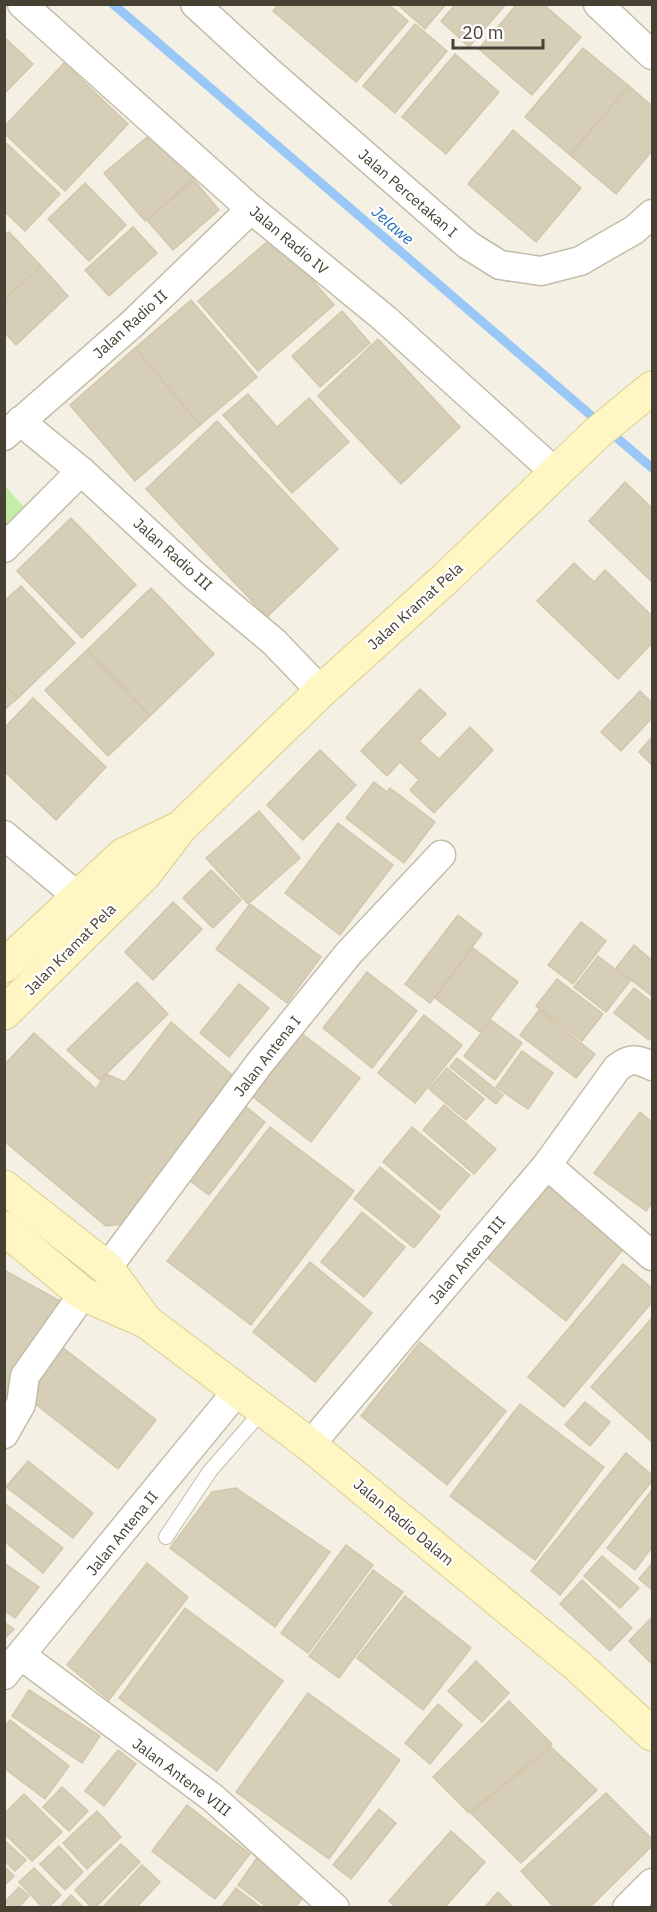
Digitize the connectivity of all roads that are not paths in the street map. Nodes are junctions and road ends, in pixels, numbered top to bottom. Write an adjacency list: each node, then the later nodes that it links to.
1 (22, 4): 5 (street, Jalan Radio IV)
2 (195, 4): 6 (street, Jalan Percetakan I)
3 (598, 4): 4 (street)
4 (652, 55)
5 (251, 209): 8 (street, Jalan Radio II); 10 (street, Jalan Radio IV)
6 (652, 214)
7 (652, 388): 10 (street, Jalan Kramat Pela)
8 (12, 428): 9 (street, Jalan Radio III)
9 (81, 471): 11 (street); 12 (street, Jalan Radio III)
10 (557, 474): 12 (street, Jalan Kramat Pela)
11 (4, 548)
12 (321, 691): 13 (street, Jalan Kramat Pela)
13 (180, 828): 16 (street, Jalan Kramat Pela); 18 (street, Jalan Kramat Pela)
14 (4, 835): 16 (street)
15 (441, 855): 24 (street, Jalan Antena I)
16 (77, 896): 17 (street, Jalan Kramat Pela)
17 (4, 966)
18 (4, 1014)
19 (652, 1066): 20 (street, Jalan Antena III)
20 (547, 1165): 23 (street); 30 (street, Jalan Antena III)
21 (4, 1188): 24 (street, Jalan Radio Dalam)
22 (4, 1228): 25 (street, Jalan Radio Dalam)
23 (652, 1256)
24 (107, 1268): 26 (street, Jalan Radio Dalam)
25 (83, 1294): 26 (street, Jalan Radio Dalam); 29 (street)
26 (147, 1322): 27 (street, Jalan Radio Dalam)
27 (238, 1390): 28 (street, Jalan Radio Dalam); 32 (street, Jalan Antena II)
28 (263, 1410): 30 (street, Jalan Radio Dalam); 31 (lane)
29 (4, 1434)
30 (310, 1445): 33 (street, Jalan Radio Dalam)
31 (166, 1537)
32 (13, 1665): 35 (street, Jalan Antene VIII)
33 (652, 1734)
34 (652, 1883): 36 (street)
35 (335, 1908)
36 (627, 1908)

